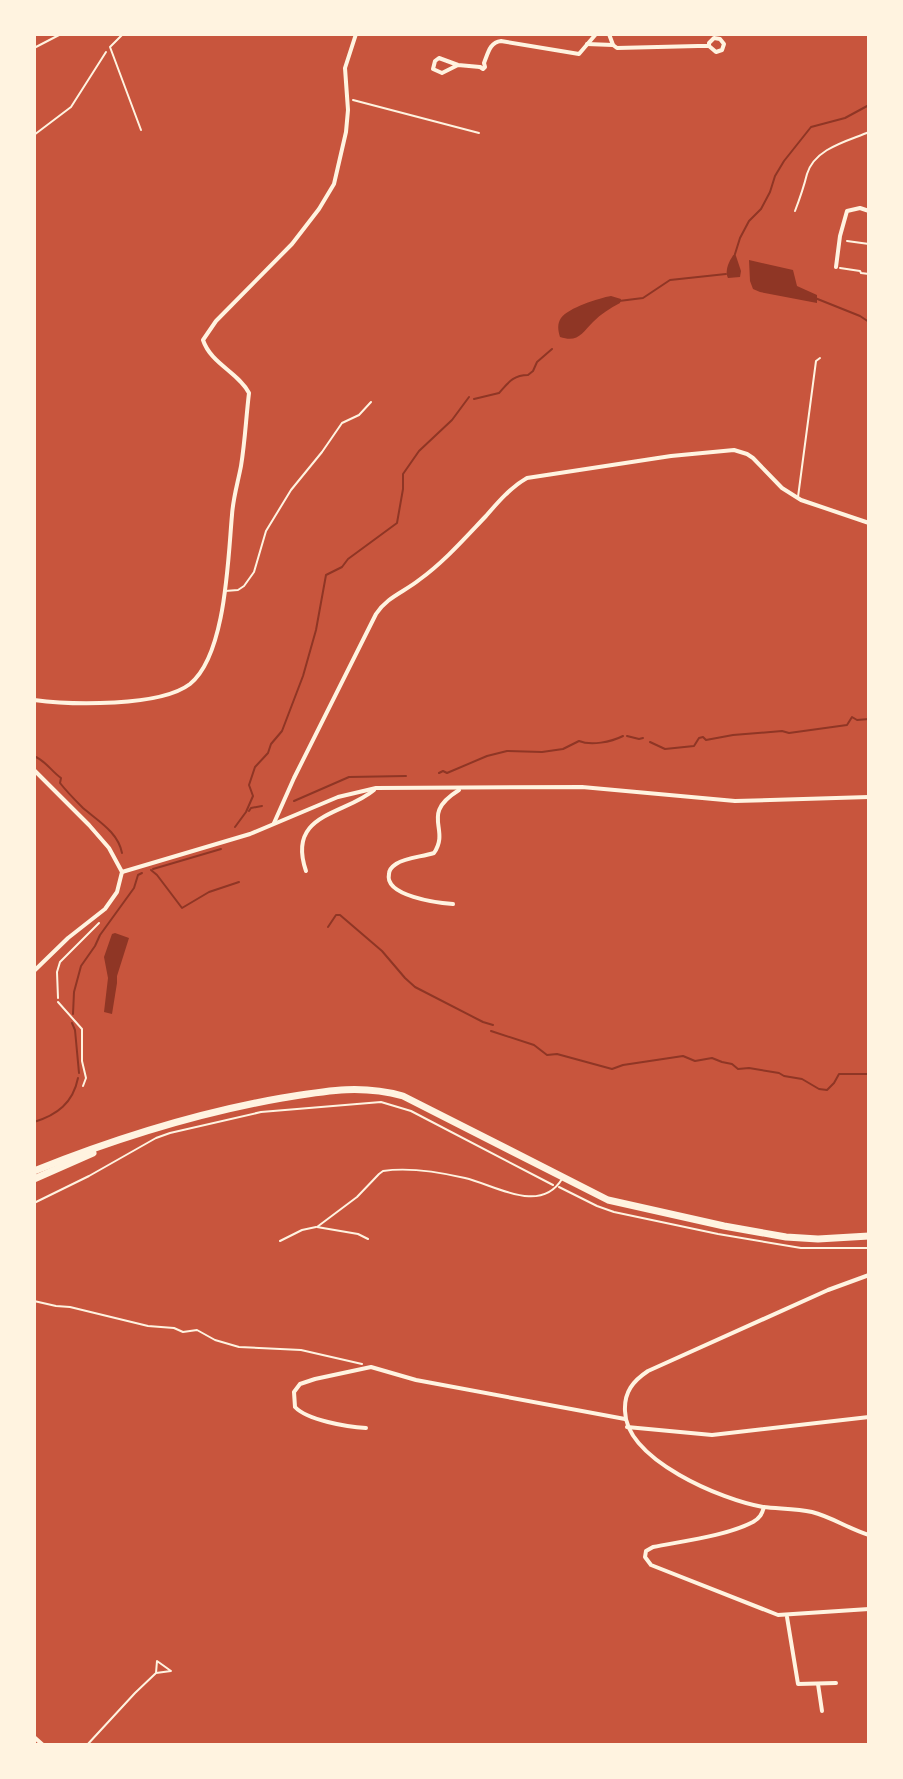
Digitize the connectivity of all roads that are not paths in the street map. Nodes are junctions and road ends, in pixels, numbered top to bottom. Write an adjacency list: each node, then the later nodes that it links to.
1 (61, 34): 9 (lane)
2 (123, 34): 11 (lane)
3 (356, 34): 19 (street)
4 (596, 34): 6 (street)
5 (609, 34): 7 (street)
6 (587, 44): 7 (street); 10 (street)
7 (613, 45): 8 (street)
8 (709, 46)
9 (34, 48)
10 (458, 65): 10 (street)
11 (141, 130)
12 (869, 211): 13 (street)
13 (836, 267)
14 (820, 358): 16 (lane)
15 (371, 402): 19 (lane)
16 (798, 499): 17 (street); 26 (street)
17 (869, 523)
18 (869, 580): 20 (lane)
19 (224, 591): 21 (street)
20 (868, 592)
21 (34, 700)
22 (34, 770): 28 (street)
23 (376, 788): 24 (street); 26 (street); 27 (street)
24 (461, 789): 25 (street); 29 (street)
25 (869, 797)
26 (274, 823): 28 (street)
27 (306, 871)
28 (122, 872): 30 (street)
29 (453, 904)
30 (34, 971)
31 (58, 1002): 32 (lane)
32 (83, 1086)
33 (124, 1139): 34 (main road); 35 (main road); 36 (main road)
34 (34, 1171)
35 (563, 1178): 37 (lane); 38 (main road)
36 (34, 1179)
37 (317, 1227): 39 (lane); 40 (lane)
38 (869, 1236)
39 (368, 1239)
40 (280, 1241)
41 (869, 1275): 43 (street)
42 (869, 1417): 44 (street)
43 (625, 1419): 44 (street); 45 (street)
44 (627, 1427): 46 (street)
45 (366, 1428)
46 (764, 1507): 47 (street); 49 (street)
47 (869, 1535)
48 (869, 1609): 49 (street)
49 (787, 1616): 52 (street)
50 (156, 1673): 56 (lane)
51 (836, 1683): 52 (street)
52 (818, 1684): 53 (street)
53 (822, 1711)
54 (34, 1737): 55 (street)
55 (43, 1745)
56 (87, 1745)

